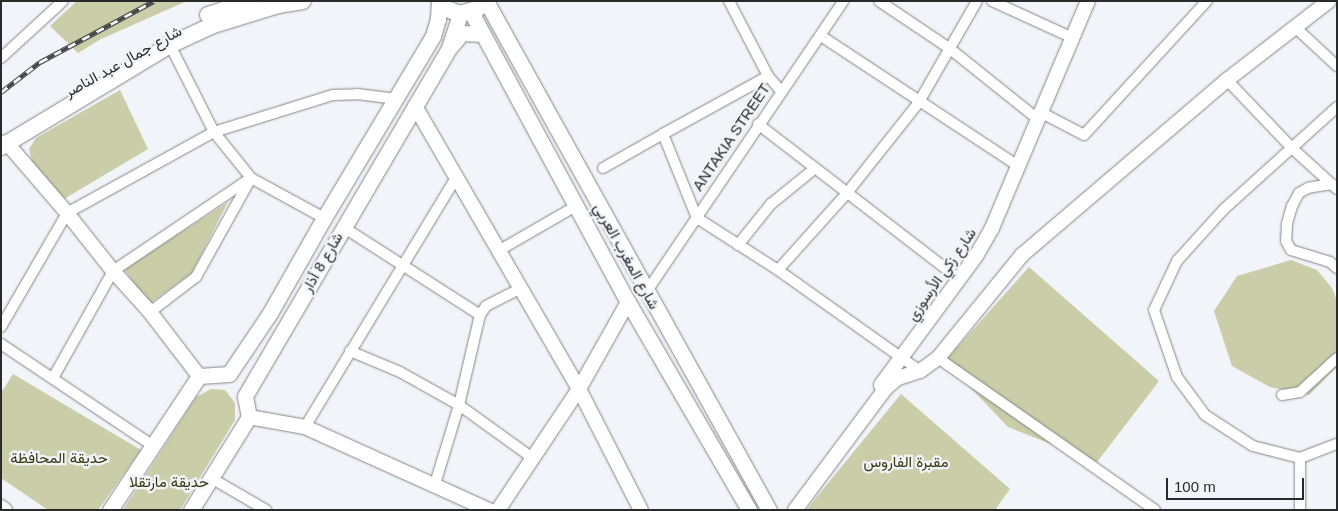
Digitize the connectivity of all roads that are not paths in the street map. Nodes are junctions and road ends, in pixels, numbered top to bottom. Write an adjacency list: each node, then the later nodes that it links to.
1 (64, 1): 22 (street)
2 (251, 1): 35 (main road, شارع جمال عبد الناصر)
3 (303, 1): 19 (main road)
4 (440, 1): 14 (main road); 27 (main road)
5 (485, 1): 14 (main road); 57 (main road, شارع المغرب العربي)
6 (729, 1): 24 (street)
7 (843, 1): 17 (street, ANTAKIA STREET)
8 (879, 1): 21 (street)
9 (977, 1): 21 (street)
10 (992, 1): 18 (street)
11 (1088, 1): 18 (street, شارع زكي الأرسوزي)
12 (1207, 1): 31 (street)
13 (1329, 1): 15 (street)
14 (465, 13): 16 (main road, شارع المغرب العربي); 20 (main road, شارع 8 أذار)
15 (1296, 28): 23 (street); 25 (street)
16 (483, 34): 20 (main road); 44 (main road, شارع المغرب العربي)
17 (821, 36): 26 (street, ANTAKIA STREET); 28 (street)
18 (1073, 38): 31 (street, شارع زكي الأرسوزي)
19 (170, 45): 33 (street); 35 (main road)
20 (449, 48): 29 (main road, شارع 8 أذار)
21 (949, 48): 28 (street); 31 (street)
22 (1, 58)
23 (1337, 66)
24 (768, 76): 26 (street); 34 (street)
25 (1227, 80): 36 (street); 64 (street)
26 (781, 91): 32 (street, ANTAKIA STREET)
27 (397, 99): 33 (street); 46 (main road)
28 (919, 102): 37 (street); 43 (street)
29 (415, 106): 41 (street); 48 (main road, شارع 8 أذار)
30 (1337, 107): 36 (street)
31 (1040, 116): 37 (street, شارع زكي الأرسوزي)
32 (758, 124): 39 (street); 47 (street, ANTAKIA STREET)
33 (214, 132): 40 (street); 45 (street)
34 (663, 134): 38 (street); 47 (street)
35 (3, 140): 45 (street)
36 (1293, 149): 42 (street); 80 (street)
37 (1018, 166): 55 (street, شارع زكي الأرسوزي)
38 (603, 168)
39 (814, 169): 43 (street); 49 (street)
40 (251, 178): 46 (street); 54 (street); 59 (street)
41 (456, 178): 50 (street); 51 (street)
42 (1334, 187): 52 (street)
43 (847, 193): 53 (street); 55 (street)
44 (576, 206): 50 (street); 58 (main road, شارع المغرب العربي)
45 (68, 213): 54 (street); 61 (street)
46 (324, 218): 68 (main road)
47 (697, 218): 49 (street); 57 (street, ANTAKIA STREET)
48 (343, 227): 51 (street); 73 (main road, شارع 8 أذار)
49 (738, 245): 53 (street)
50 (498, 251): 56 (street)
51 (403, 264): 60 (street); 63 (street)
52 (1337, 268)
53 (778, 270): 66 (street)
54 (113, 271): 59 (street); 70 (street)
55 (958, 279): 66 (street, شارع زكي الأرسوزي)
56 (520, 289): 60 (street); 71 (street)
57 (647, 291): 92 (main road, شارع المغرب العربي)
58 (628, 302): 71 (street); 91 (main road, شارع المغرب العربي)
59 (150, 312): 69 (street)
60 (480, 315): 74 (street)
61 (1, 327)
62 (1, 344): 70 (street)
63 (350, 351): 74 (street); 76 (street)
64 (938, 358): 67 (street); 95 (street)
65 (1337, 358): 72 (street)
66 (900, 359): 67 (street); 93 (street, شارع زكي الأرسوزي)
67 (920, 371): 94 (street)
68 (230, 374): 69 (main road); 73 (main road)
69 (199, 376): 77 (main road)
70 (53, 378): 77 (street)
71 (579, 389): 79 (street); 90 (street)
72 (1282, 395)
73 (245, 396): 75 (main road)
74 (460, 405): 79 (street); 82 (street)
75 (249, 417): 76 (street); 81 (main road)
76 (305, 427): 82 (street)
77 (152, 444): 85 (main road)
78 (1337, 444): 80 (street)
79 (532, 458): 89 (street)
80 (1300, 458): 96 (street)
81 (211, 478): 86 (main road); 87 (street)
82 (435, 484): 88 (street)
83 (1, 507): 84 (street)
84 (5, 510)
85 (110, 510)
86 (191, 510)
87 (266, 510)
88 (488, 510)
89 (498, 510)
90 (640, 510)
91 (749, 510)
92 (768, 510)
93 (785, 510)
94 (795, 510)
95 (1155, 510)
96 (1300, 510)

